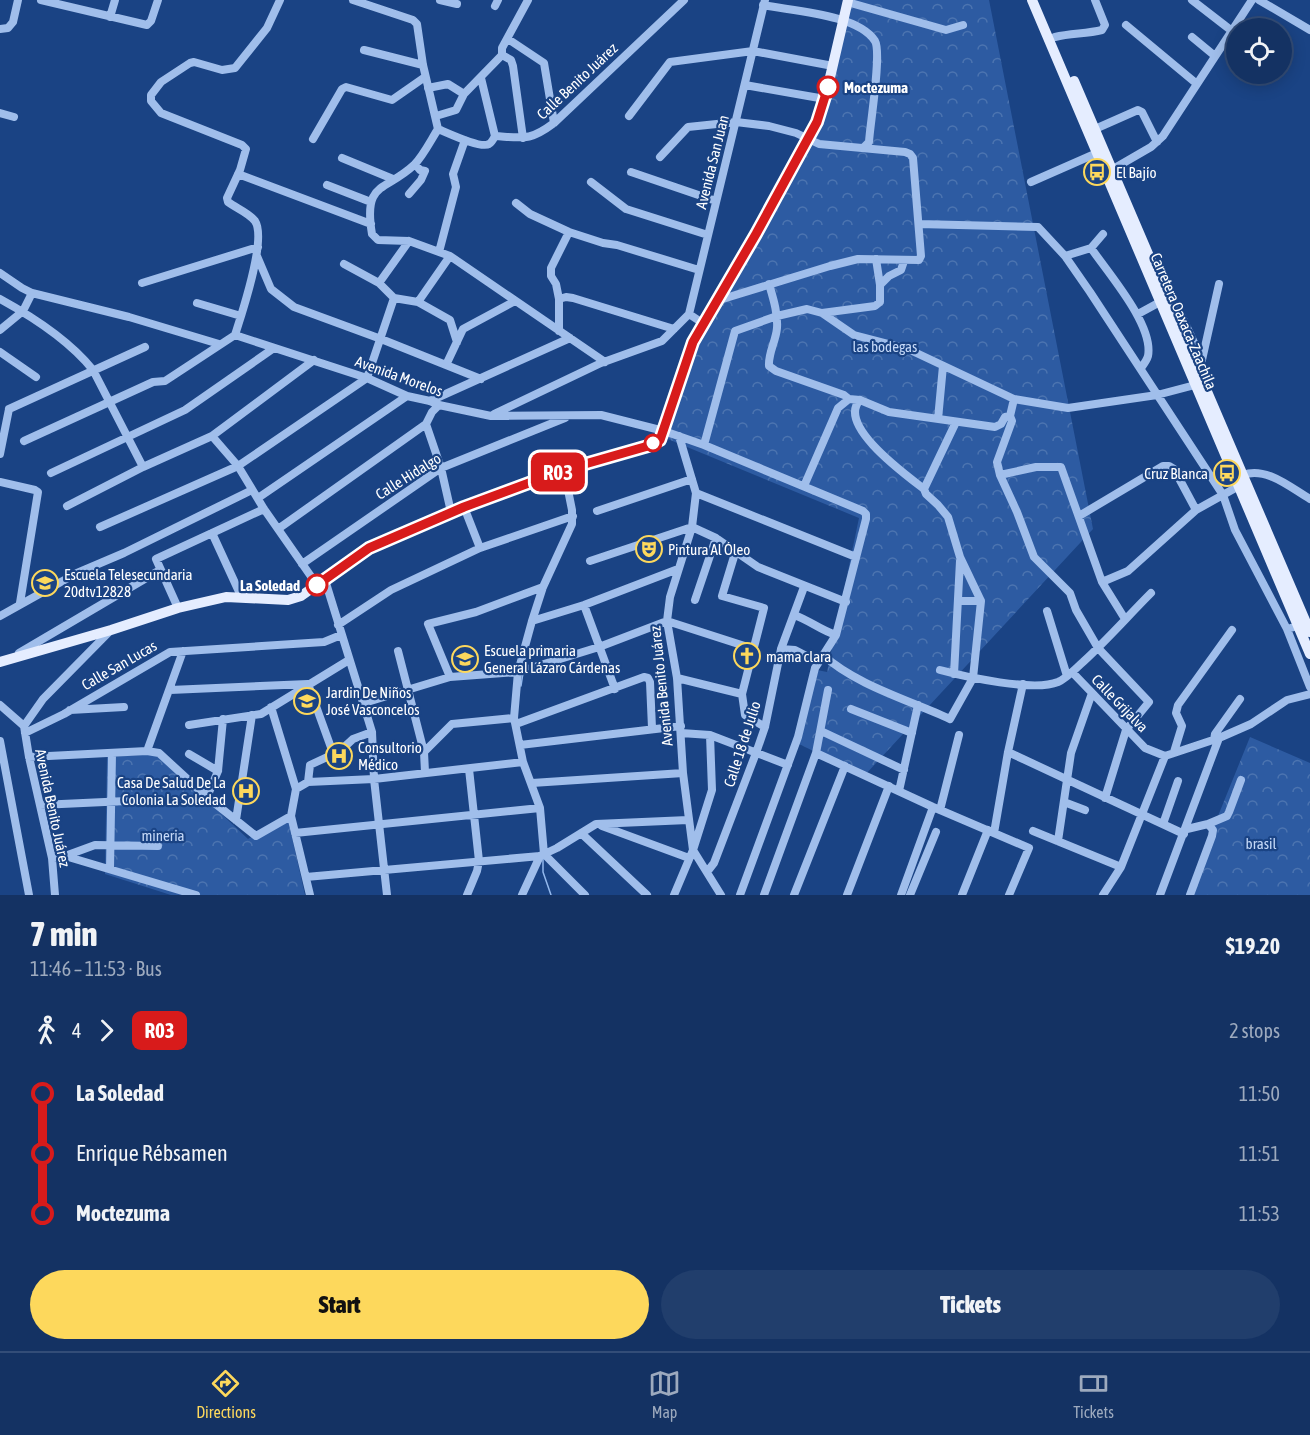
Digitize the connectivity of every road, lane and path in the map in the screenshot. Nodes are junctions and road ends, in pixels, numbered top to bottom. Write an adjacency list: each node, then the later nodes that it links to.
1 (18, 0): 25 (street)
2 (41, 0): 19 (street)
3 (115, 0): 19 (street)
4 (158, 0): 19 (street)
5 (280, 0): 65 (street)
6 (353, 0): 35 (street)
7 (440, 0): 18 (street)
8 (528, 0): 29 (street)
9 (684, 0): 49 (street, Calle Benito Juárez)
10 (1032, 0): 59 (main road, Carretera Oaxaca-Zaachila)
11 (1039, 0): 27 (main road, Carretera Oaxaca-Zaachila)
12 (1095, 0): 27 (street)
13 (1192, 0): 24 (street)
14 (1252, 0): 20 (street)
15 (1259, 0): 26 (street)
16 (848, 1): 21 (main road); 22 (street)
17 (764, 3): 21 (street); 32 (street, Avenida San Juan)
18 (457, 4)
19 (110, 17)
20 (1240, 18)
21 (843, 20): 36 (main road); 58 (street)
22 (963, 25)
23 (1126, 26): 39 (street)
24 (1226, 26)
25 (0, 29)
26 (1310, 30)
27 (1054, 37): 51 (main road, Carretera Oaxaca-Zaachila)
28 (1192, 37): 34 (street)
29 (508, 39): 33 (street); 49 (street)
30 (1226, 40): 34 (street)
31 (364, 50): 35 (street)
32 (753, 51): 36 (street); 40 (street, Avenida San Juan); 46 (street)
33 (502, 55): 38 (street); 54 (street)
34 (1215, 56): 39 (street)
35 (423, 65): 37 (street)
36 (833, 66): 43 (main road)
37 (425, 77): 41 (street); 53 (street)
38 (481, 78): 42 (street); 52 (street)
39 (1197, 84): 57 (street)
40 (745, 85): 43 (street); 48 (street, Avenida San Juan)
41 (428, 88): 42 (street); 45 (street)
42 (464, 94): 45 (street)
43 (825, 99): 55 (main road)
44 (0, 113): 47 (street)
45 (436, 116): 50 (street)
46 (629, 116)
47 (14, 117)
48 (736, 122): 55 (street); 60 (street); 71 (street, Avenida San Juan)
49 (554, 123): 54 (street, Calle Benito Juárez)
50 (438, 129): 56 (street, Calle Benito Juárez); 62 (street)
51 (1095, 129): 57 (street); 63 (main road, Carretera Oaxaca-Zaachila)
52 (495, 136): 54 (street, Calle Benito Juárez); 56 (street, Calle Benito Juárez)
53 (313, 138)
54 (523, 138)
55 (806, 139): 58 (street); 100 (main road)
56 (465, 140): 82 (street)
57 (1157, 142): 63 (street)
58 (863, 148): 75 (street)
59 (1097, 153): 68 (street); 102 (main road, Carretera Oaxaca-Zaachila)
60 (660, 157)
61 (342, 158): 66 (street)
62 (415, 164): 66 (street); 70 (street)
63 (1113, 169): 130 (main road, Carretera Oaxaca-Zaachila)
64 (631, 172): 71 (street)
65 (238, 174): 74 (street); 81 (street)
66 (393, 179): 72 (street)
67 (591, 182): 78 (street)
68 (1031, 182)
69 (327, 185): 72 (street)
70 (409, 195)
71 (716, 201): 78 (street, Avenida San Juan)
72 (371, 202): 74 (street)
73 (516, 202): 76 (street)
74 (371, 224): 79 (street)
75 (920, 224): 84 (street); 86 (street)
76 (569, 232): 88 (street); 98 (street)
77 (1103, 234): 80 (street)
78 (708, 235): 88 (street, Avenida San Juan)
79 (409, 241): 82 (street); 91 (street)
80 (1091, 248): 84 (street); 108 (street)
81 (257, 251): 90 (street); 109 (street); 117 (street)
82 (439, 252): 83 (street)
83 (450, 256): 99 (street); 101 (street)
84 (1065, 256): 128 (street)
85 (876, 259): 86 (street); 92 (street); 94 (street)
86 (904, 261): 94 (street)
87 (344, 264): 91 (street)
88 (699, 270): 107 (street, Avenida San Juan)
89 (0, 273): 95 (street)
90 (141, 283)
91 (379, 283): 96 (street)
92 (769, 284): 100 (street); 110 (street)
93 (1219, 284): 124 (street)
94 (880, 285): 106 (street)
95 (32, 293): 105 (street); 119 (street)
96 (394, 298): 101 (street); 117 (street)
97 (0, 299): 105 (street)
98 (559, 299): 112 (street); 114 (street)
99 (515, 301): 114 (street); 118 (street)
100 (716, 301): 111 (main road)
101 (418, 302): 118 (street)
102 (1160, 302): 108 (street); 134 (main road, Carretera Oaxaca-Zaachila)
103 (197, 303): 109 (street)
104 (1179, 309): 124 (street)
105 (23, 311): 113 (street); 129 (street)
106 (822, 313): 110 (street); 127 (street)
107 (689, 314): 111 (street); 112 (street)
108 (1138, 314): 128 (street)
109 (241, 316): 115 (street)
110 (777, 316): 137 (street); 155 (street)
111 (704, 324): 150 (main road)
112 (674, 329): 125 (street)
113 (0, 330)
114 (559, 330): 116 (street)
115 (235, 334): 119 (street); 121 (street, Avenida Morelos)
116 (570, 338): 125 (street); 133 (street)
117 (381, 339): 126 (street); 132 (street)
118 (457, 342): 126 (street)
119 (219, 344): 140 (street)
120 (145, 347): 129 (street)
121 (274, 348): 123 (street, Avenida Morelos); 153 (street)
122 (0, 351): 131 (street)
123 (314, 360): 132 (street, Avenida Morelos); 151 (street)
124 (1202, 360): 130 (street)
125 (605, 362): 144 (street)
126 (446, 365): 133 (street)
127 (943, 366): 138 (street); 147 (street)
128 (1141, 368): 135 (street)
129 (93, 370): 140 (street); 143 (street)
130 (1200, 373): 163 (main road, Carretera Oaxaca-Zaachila)
131 (36, 377)
132 (367, 378): 136 (street, Avenida Morelos); 157 (street)
133 (481, 379): 141 (street)
134 (1195, 386): 135 (street); 167 (main road, Carretera Oaxaca-Zaachila)
135 (1157, 395): 138 (street); 171 (street)
136 (407, 396): 141 (street, Avenida Morelos); 172 (street)
137 (849, 399): 139 (street); 166 (street)
138 (1014, 399): 146 (street)
139 (860, 400): 147 (street); 168 (street)
140 (109, 401): 153 (street); 154 (street)
141 (430, 401): 142 (street, Avenida Morelos)
142 (439, 405): 144 (street, Avenida Morelos); 149 (street)
143 (4, 408): 156 (street)
144 (491, 416): 145 (street, Avenida Morelos)
145 (571, 416): 150 (street, Avenida Morelos); 159 (street, Calle Hidalgo)
146 (1010, 416): 148 (street); 162 (street)
147 (938, 419): 148 (street)
148 (956, 422): 168 (street)
149 (426, 424): 159 (street); 184 (street)
150 (664, 431): 152 (street, Avenida Morelos); 160 (main road)
151 (212, 436): 157 (street); 158 (street)
152 (679, 436): 155 (street, Avenida Morelos); 164 (street, Avenida Benito Juárez)
153 (127, 438): 158 (street); 161 (street)
154 (24, 441)
155 (704, 445): 166 (street, Avenida Morelos)
156 (0, 454)
157 (238, 466): 169 (street); 182 (street)
158 (143, 467): 174 (street)
159 (441, 468): 179 (street); 192 (street, Calle Hidalgo)
160 (564, 470): 175 (main road); 180 (street)
161 (51, 473)
162 (1000, 475): 181 (street); 225 (street)
163 (1243, 475): 167 (street); 173 (street); 221 (main road, Carretera Oaxaca-Zaachila)
164 (692, 479): 170 (street, Avenida Benito Juárez); 178 (street)
165 (0, 482): 207 (street)
166 (804, 486): 189 (street, Avenida Morelos)
167 (1239, 486): 171 (street); 199 (main road, Carretera Oaxaca-Zaachila)
168 (924, 489): 190 (street)
169 (252, 490): 172 (street); 207 (street)
170 (696, 493): 183 (street, Avenida Benito Juárez); 189 (street)
171 (1223, 495): 177 (street); 205 (street)
172 (258, 498): 176 (street)
173 (1310, 499)
174 (67, 506)
175 (464, 507): 179 (main road); 187 (street)
176 (264, 509): 184 (street); 185 (street)
177 (1196, 510): 181 (street); 195 (street)
178 (597, 511)
179 (451, 512): 196 (main road)
180 (573, 516): 187 (street); 197 (street)
181 (1079, 516): 195 (street)
182 (100, 527)
183 (692, 527): 186 (street); 191 (street); 194 (street, Avenida Benito Juárez)
184 (278, 528): 192 (street)
185 (212, 533): 193 (street); 201 (street)
186 (716, 538): 188 (street); 202 (street)
187 (480, 548): 216 (street)
188 (736, 550): 198 (street); 226 (street)
189 (856, 557): 206 (street)
190 (960, 557): 203 (street); 204 (street)
191 (590, 561)
192 (302, 564): 196 (street)
193 (160, 570): 209 (street); 233 (street)
194 (678, 570): 208 (street); 215 (street, Avenida Benito Juárez)
195 (1102, 582): 213 (street)
196 (321, 583): 201 (main road); 216 (street)
197 (543, 587): 214 (street); 238 (street)
198 (804, 587): 206 (street); 211 (street, Calle 18 de Julio)
199 (1283, 590): 205 (street); 217 (main road, Carretera Oaxaca-Zaachila)
200 (1151, 593): 213 (street)
201 (241, 596): 209 (main road)
202 (695, 600)
203 (958, 601): 204 (street); 236 (street)
204 (981, 601): 240 (street)
205 (1273, 601): 218 (street)
206 (846, 602): 223 (street)
207 (20, 603): 212 (street)
208 (584, 605): 214 (street); 224 (street)
209 (178, 608): 219 (main road)
210 (1047, 611): 237 (street)
211 (794, 615): 223 (street); 227 (street, Calle 18 de Julio)
212 (0, 616)
213 (1125, 619): 225 (street)
214 (532, 621): 235 (street)
215 (667, 621): 224 (street); 226 (street); 239 (street, Avenida Benito Juárez)
216 (338, 626): 222 (street)
217 (1298, 626): 218 (street); 230 (main road, Carretera Oaxaca-Zaachila)
218 (1287, 629): 243 (street)
219 (111, 630): 233 (main road); 265 (street)
220 (1232, 630): 279 (street)
221 (1310, 632)
222 (341, 635): 228 (street, Calle San Lucas); 232 (street)
223 (836, 635): 231 (street)
224 (599, 647): 235 (street); 244 (street)
225 (1098, 648): 237 (street); 267 (street)
226 (754, 649): 249 (street)
227 (781, 649): 231 (street); 263 (street, Calle 18 de Julio)
228 (183, 651): 245 (street); 258 (street, Calle San Lucas)
229 (398, 651): 247 (street)
230 (1310, 654)
231 (821, 659): 254 (street); 288 (street)
232 (349, 660): 241 (street); 252 (street)
233 (3, 662)
234 (940, 670): 236 (street, Calle Grijalva)
235 (518, 672): 238 (street); 261 (street)
236 (954, 674): 240 (street, Calle Grijalva)
237 (1069, 674): 242 (street, Calle Grijalva); 248 (street, Calle Grijalva)
238 (450, 677): 247 (street)
239 (677, 678): 249 (street); 266 (street, Avenida Benito Juárez)
240 (973, 678): 242 (street, Calle Grijalva); 254 (street)
241 (308, 684): 245 (street); 256 (street); 280 (street)
242 (1023, 684): 278 (street)
243 (1310, 687)
244 (615, 689): 261 (street); 264 (street)
245 (170, 690): 276 (street)
246 (828, 690): 268 (street)
247 (409, 691): 252 (street); 277 (street)
248 (1092, 693): 267 (street, Calle Grijalva); 296 (street)
249 (742, 694): 263 (street)
250 (1310, 694): 273 (street)
251 (1240, 699): 273 (street)
252 (364, 703): 269 (street)
253 (0, 705): 265 (street)
254 (918, 705): 270 (street)
255 (124, 706): 258 (street)
256 (271, 707): 259 (street); 302 (street)
257 (851, 709): 270 (street)
258 (70, 710): 265 (street, Calle San Lucas)
259 (252, 716): 260 (street); 316 (street)
260 (223, 719): 262 (street); 292 (street)
261 (515, 721): 275 (street); 277 (street)
262 (189, 725)
263 (765, 727): 281 (street, Calle 18 de Julio)
264 (652, 728): 266 (street); 275 (street)
265 (24, 729): 286 (street, Avenida Benito Juárez)
266 (681, 730): 271 (street); 294 (street, Avenida Benito Juárez)
267 (1126, 730): 285 (street, Calle Grijalva); 305 (street)
268 (821, 731): 282 (street); 291 (street)
269 (372, 732): 280 (street); 295 (street)
270 (912, 733): 291 (street)
271 (710, 735): 281 (street); 331 (street)
272 (959, 735): 311 (street)
273 (1216, 739): 279 (street); 324 (street)
274 (0, 741): 342 (street)
275 (520, 745): 287 (street)
276 (147, 751): 283 (street); 304 (street)
277 (424, 752): 293 (street)
278 (1008, 752): 296 (street); 322 (street)
279 (1174, 752): 285 (street)
280 (333, 753): 299 (street)
281 (756, 753): 288 (street); 339 (street, Calle 18 de Julio)
282 (816, 753): 289 (street); 355 (street)
283 (112, 754): 286 (street); 306 (street)
284 (189, 754): 292 (street)
285 (1165, 756): 313 (street)
286 (29, 757): 309 (street, Avenida Benito Juárez)
287 (523, 762): 290 (street); 300 (street)
288 (788, 765): 354 (street)
289 (844, 766): 301 (street); 356 (street)
290 (469, 769): 293 (street); 314 (street)
291 (904, 770): 303 (street)
292 (218, 771): 304 (street)
293 (425, 772): 295 (street)
294 (683, 773): 300 (street); 317 (street, Avenida Benito Juárez)
295 (374, 779): 299 (street); 318 (street)
296 (1068, 779): 305 (street); 308 (street)
297 (1241, 780): 321 (street)
298 (1178, 781): 320 (street)
299 (308, 782): 302 (street)
300 (532, 783): 310 (street)
301 (889, 786): 303 (street); 357 (street)
302 (296, 789): 315 (street)
303 (899, 791): 311 (street)
304 (207, 796): 316 (street)
305 (1105, 798): 313 (street)
306 (112, 800): 307 (street); 309 (street); 329 (street)
307 (148, 800)
308 (1064, 802): 312 (street); 328 (street)
309 (40, 805): 334 (street, Avenida Benito Juárez)
310 (540, 808): 314 (street); 332 (street)
311 (937, 809): 322 (street); 358 (street)
312 (1085, 810)
313 (1142, 814): 320 (street); 336 (street)
314 (473, 815): 318 (street); 335 (street)
315 (291, 816): 316 (street); 326 (street)
316 (236, 820)
317 (688, 820): 319 (street); 331 (street, Avenida Benito Juárez)
318 (380, 824): 326 (street); 338 (street)
319 (596, 824): 327 (street); 331 (street)
320 (1163, 824): 324 (street)
321 (1209, 825): 324 (street); 364 (street)
322 (991, 831): 360 (street); 361 (street)
323 (1033, 831): 328 (street)
324 (1186, 831): 363 (street)
325 (936, 832): 359 (street)
326 (296, 833): 340 (street)
327 (582, 833): 332 (street); 350 (street)
328 (1058, 841): 336 (street)
329 (110, 845): 330 (street); 333 (street); 337 (street)
330 (158, 846)
331 (691, 854): 339 (street, Avenida Benito Juárez); 341 (street)
332 (542, 855): 335 (street); 348 (street); 349 (street)
333 (65, 856): 334 (street); 337 (street)
334 (52, 858): 343 (street, Avenida Benito Juárez)
335 (479, 861): 338 (street); 347 (street)
336 (1121, 867): 362 (street)
337 (110, 869): 344 (street)
338 (384, 869): 340 (street); 346 (street)
339 (707, 872): 353 (street, Avenida Benito Juárez)
340 (306, 877): 345 (street)
341 (678, 885): 351 (street); 352 (street)
342 (29, 895)
343 (55, 895)
344 (196, 895)
345 (310, 895)
346 (387, 895)
347 (467, 895)
348 (522, 895)
349 (585, 895)
350 (647, 895)
351 (674, 895)
352 (684, 895)
353 (721, 895)
354 (741, 895)
355 (764, 895)
356 (794, 895)
357 (847, 895)
358 (901, 895)
359 (910, 895)
360 (962, 895)
361 (1008, 895)
362 (1103, 895)
363 (1160, 895)
364 (1190, 895)

